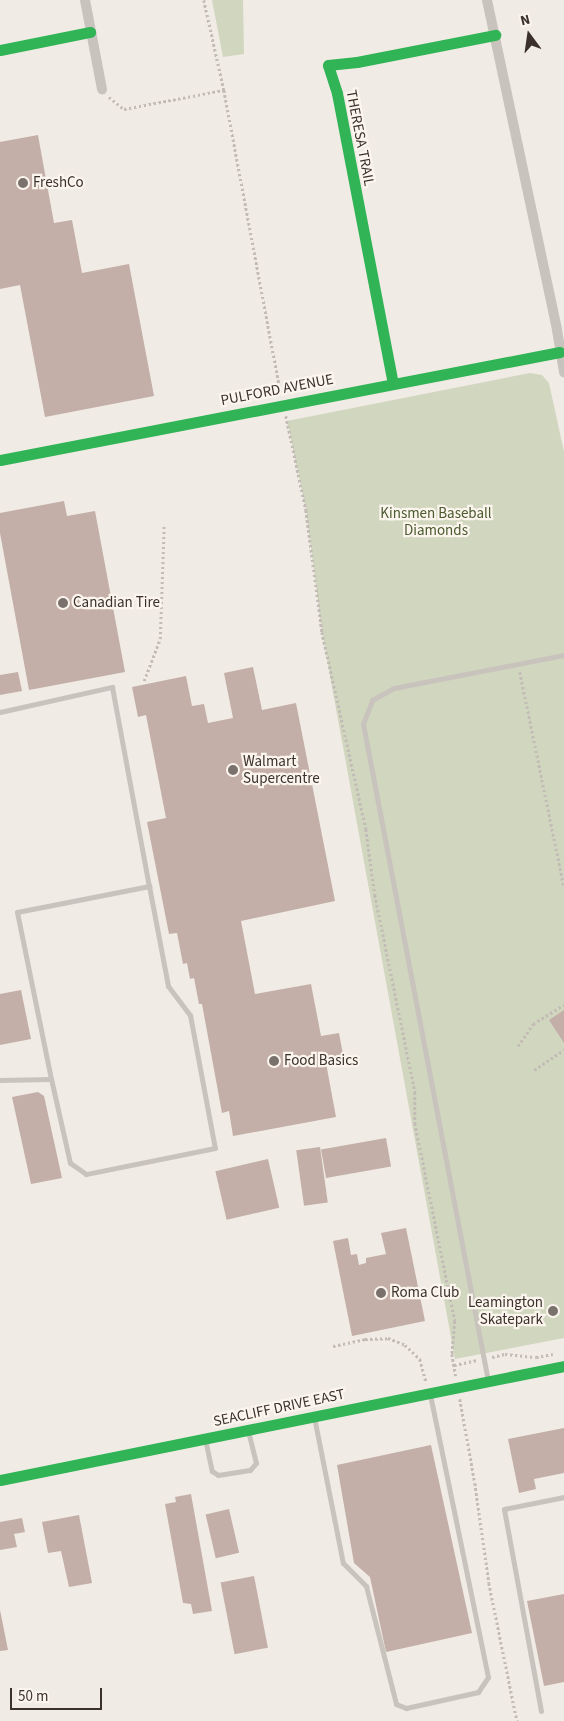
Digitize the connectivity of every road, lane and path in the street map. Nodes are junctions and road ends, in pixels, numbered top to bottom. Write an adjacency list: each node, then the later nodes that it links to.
1 (84, 0): 4 (street)
2 (204, 0): 8 (path)
3 (487, 0): 5 (street)
4 (90, 32): 6 (street); 7 (street)
5 (495, 35): 9 (street); 11 (street, THERESA TRAIL)
6 (0, 50)
7 (102, 89): 8 (path)
8 (224, 90): 12 (path)
9 (560, 352): 10 (street); 11 (street, PULFORD AVENUE)
10 (564, 372)
11 (393, 384): 12 (street, PULFORD AVENUE)
12 (283, 404): 13 (street, PULFORD AVENUE); 30 (path)
13 (0, 460)
14 (164, 524): 17 (path)
15 (564, 654): 16 (lane)
16 (518, 664): 20 (path); 29 (lane)
17 (144, 681)
18 (0, 712): 19 (lane)
19 (149, 886): 25 (lane); 25 (lane)
20 (564, 886)
21 (564, 1005): 22 (path)
22 (518, 1046)
23 (564, 1050): 24 (path)
24 (534, 1070)
25 (50, 1079): 26 (lane)
26 (0, 1080)
27 (334, 1346): 35 (path)
28 (560, 1352): 29 (path)
29 (484, 1359): 30 (path); 33 (lane)
30 (454, 1366): 32 (path)
31 (564, 1366): 33 (street, SEACLIFF DRIVE EAST)
32 (455, 1373)
33 (488, 1381): 34 (street, SEACLIFF DRIVE EAST)
34 (458, 1386): 35 (street, SEACLIFF DRIVE EAST); 42 (path)
35 (429, 1392): 36 (street, SEACLIFF DRIVE EAST); 36 (lane)
36 (314, 1416): 37 (street, SEACLIFF DRIVE EAST)
37 (248, 1430): 38 (street, SEACLIFF DRIVE EAST); 38 (lane)
38 (205, 1438): 39 (street, SEACLIFF DRIVE EAST)
39 (0, 1480)
40 (564, 1497): 41 (lane)
41 (541, 1711)
42 (517, 1721)

